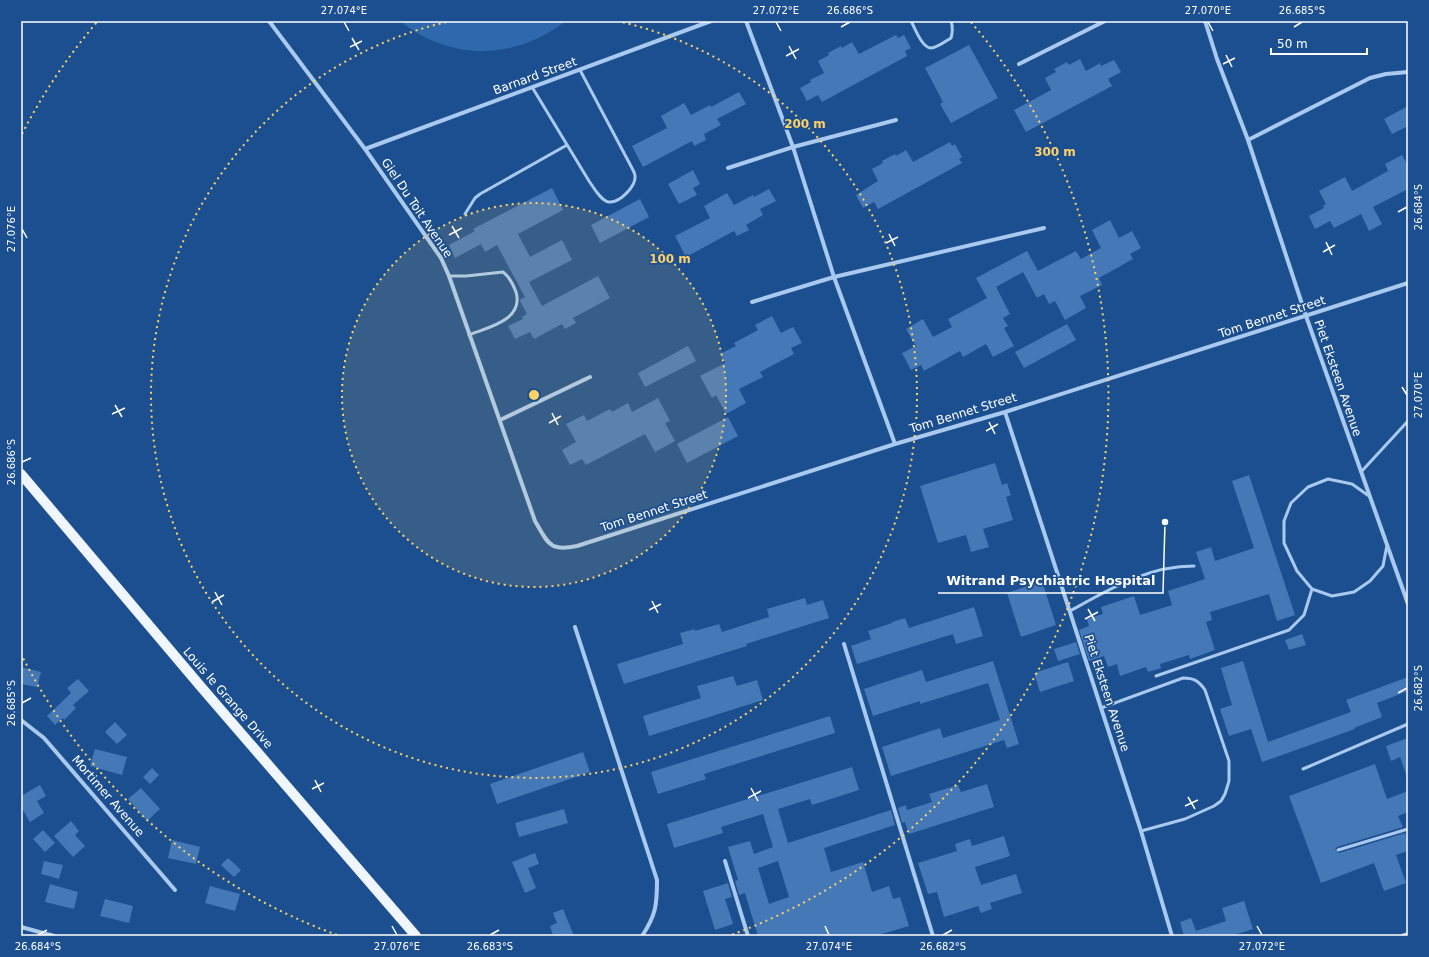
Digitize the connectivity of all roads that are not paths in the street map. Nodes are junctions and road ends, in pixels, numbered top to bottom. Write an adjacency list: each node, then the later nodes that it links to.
1 (269, 21): 17 (street, Giel Du Toit Avenue)
2 (711, 21): 8 (street, Barnard Street)
3 (746, 21): 16 (street)
4 (911, 21): 5 (lane)
5 (951, 21)
6 (1106, 21): 9 (street)
7 (1205, 21): 14 (street, Piet Eksteen Avenue)
8 (705, 22): 10 (street, Barnard Street)
9 (1020, 64)
10 (580, 70): 12 (street, Barnard Street); 15 (lane)
11 (1408, 72): 14 (street)
12 (532, 87): 15 (lane); 17 (street, Barnard Street)
13 (896, 120): 16 (street)
14 (1248, 140): 25 (street, Piet Eksteen Avenue)
15 (566, 145): 19 (lane)
16 (793, 147): 18 (street); 22 (street)
17 (365, 149): 21 (street, Giel Du Toit Avenue)
18 (728, 168)
19 (465, 214)
20 (1044, 228): 22 (street)
21 (449, 276): 26 (street, Giel Du Toit Avenue); 26 (lane)
22 (834, 277): 24 (street); 31 (street)
23 (1408, 283): 25 (street, Tom Bennet Street)
24 (752, 302)
25 (1306, 316): 28 (street, Tom Bennet Street); 32 (street, Piet Eksteen Avenue)
26 (469, 335): 29 (street, Giel Du Toit Avenue)
27 (590, 378): 29 (street)
28 (1005, 412): 31 (street, Tom Bennet Street); 40 (street, Piet Eksteen Avenue)
29 (500, 420): 35 (street, Giel Du Toit Avenue)
30 (1408, 421): 32 (lane)
31 (895, 444): 35 (street, Tom Bennet Street)
32 (1361, 472): 34 (street, Piet Eksteen Avenue)
33 (21, 474): 56 (main road, Louis le Grange Drive)
34 (1369, 496): 36 (street, Piet Eksteen Avenue); 38 (lane)
35 (535, 521)
36 (1387, 545): 38 (lane); 39 (street, Piet Eksteen Avenue)
37 (1194, 566): 40 (lane)
38 (1312, 589): 43 (lane)
39 (1408, 604)
40 (1070, 611): 44 (street, Piet Eksteen Avenue)
41 (575, 627): 57 (street)
42 (844, 644): 59 (street)
43 (1156, 676)
44 (1101, 708): 49 (street, Piet Eksteen Avenue); 49 (lane)
45 (21, 720): 52 (street, Mortimer Avenue)
46 (1408, 724): 47 (lane)
47 (1304, 769)
48 (1408, 829): 50 (lane)
49 (1141, 831): 60 (street, Piet Eksteen Avenue)
50 (1338, 850)
51 (725, 861): 58 (street)
52 (175, 890)
53 (21, 927): 55 (street)
54 (1408, 934): 61 (street)
55 (51, 936)
56 (416, 936)
57 (642, 936)
58 (748, 936)
59 (933, 936)
60 (1172, 936)
61 (1402, 936)

